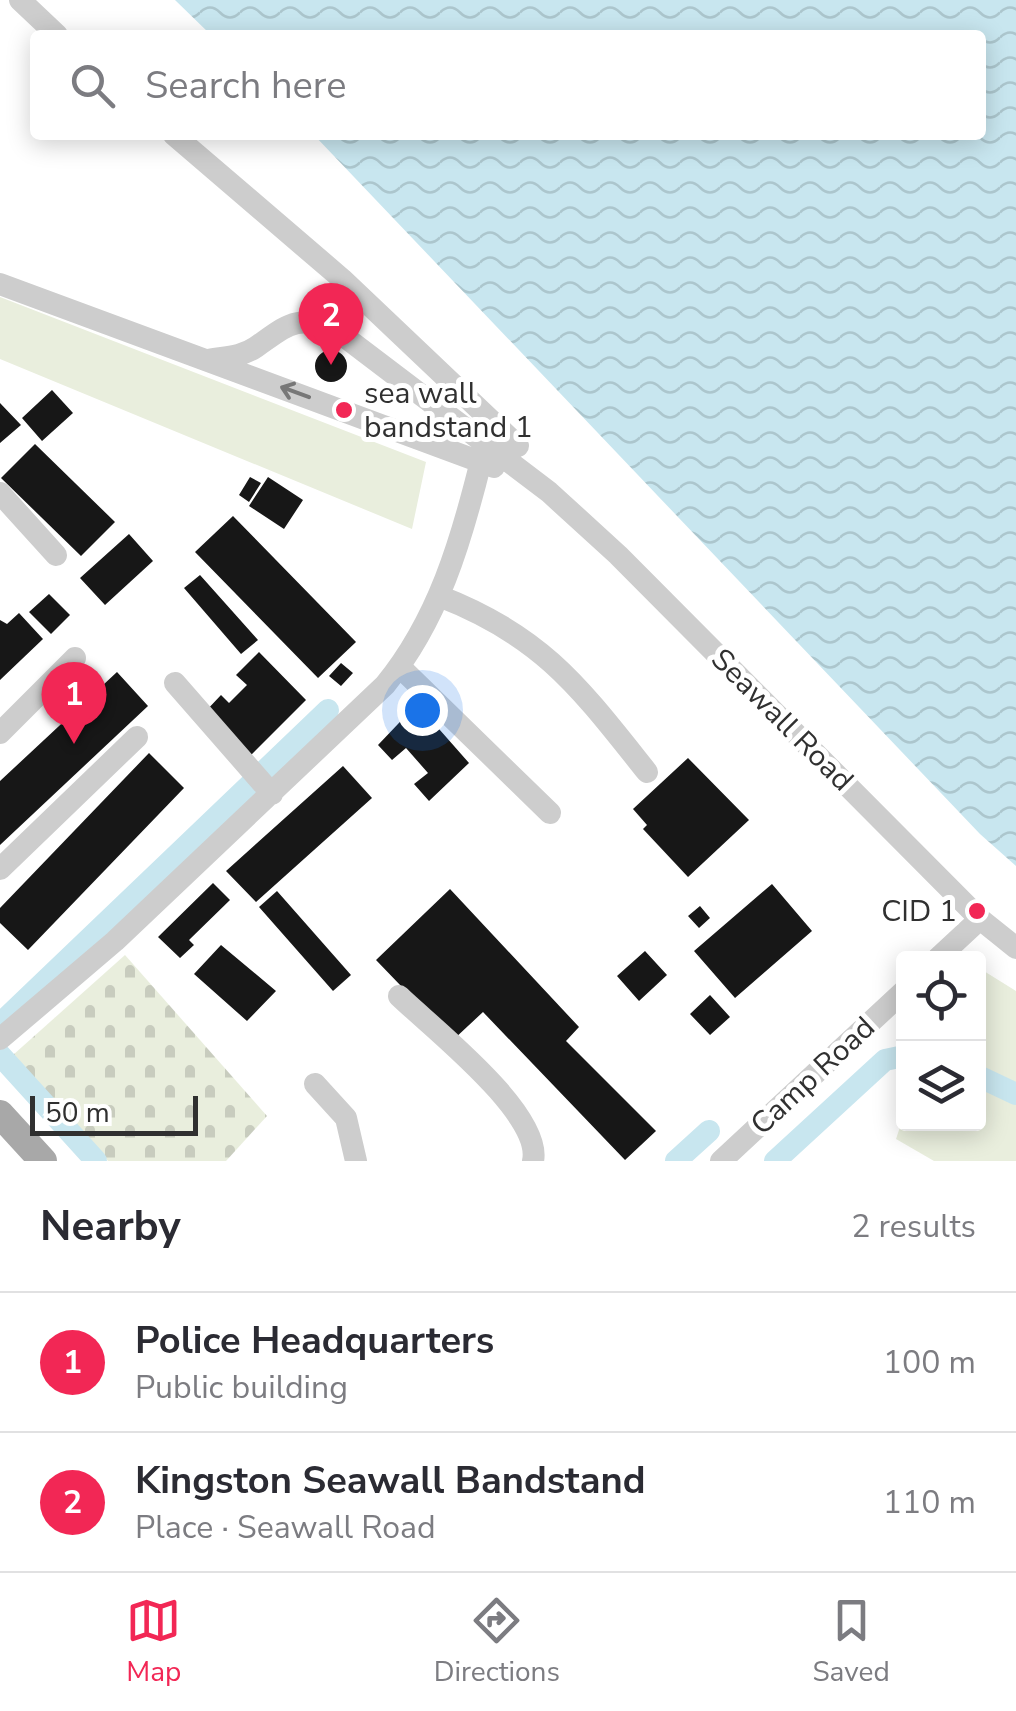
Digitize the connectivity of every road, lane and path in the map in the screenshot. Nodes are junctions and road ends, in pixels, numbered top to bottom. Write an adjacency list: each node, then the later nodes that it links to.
1 (20, 0): 2 (street)
2 (52, 30)
3 (180, 140): 6 (street)
4 (0, 284): 5 (street, Seawall Road)
5 (208, 360): 7 (street, Seawall Road, one-way to 5); 8 (street, Seawall Road)
6 (518, 446)
7 (481, 461): 8 (street, Seawall Road); 11 (street)
8 (548, 492): 21 (street, Seawall Road)
9 (0, 493): 10 (street)
10 (56, 555)
11 (439, 596): 13 (street); 17 (street)
12 (75, 658): 15 (street)
13 (400, 667): 18 (street); 19 (street)
14 (175, 684): 18 (street)
15 (0, 733)
16 (137, 737): 20 (street)
17 (647, 772)
18 (272, 794): 26 (street)
19 (550, 813)
20 (0, 869)
21 (980, 919): 22 (street, Seawall Road); 23 (street)
22 (1016, 948)
23 (946, 951)
24 (399, 996): 31 (street)
25 (896, 999): 32 (street, Camp Road)
26 (0, 1040)
27 (315, 1084): 30 (street)
28 (0, 1114): 29 (main road)
29 (39, 1160)
30 (356, 1161)
31 (533, 1161)
32 (721, 1161)

